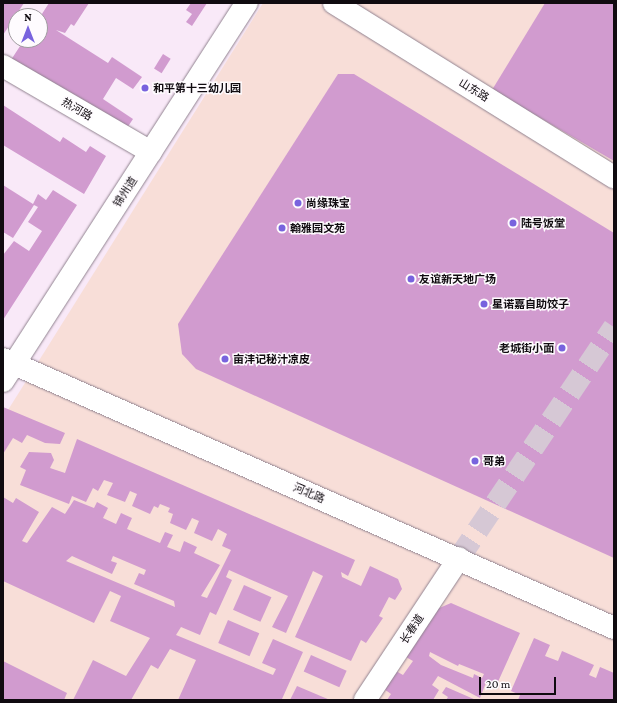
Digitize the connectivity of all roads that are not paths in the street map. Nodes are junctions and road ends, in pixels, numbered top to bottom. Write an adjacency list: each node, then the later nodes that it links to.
1 (247, 3): 4 (street, 锦州道)
2 (334, 3): 5 (street, 山东路)
3 (3, 66): 4 (street, 热河路)
4 (151, 152): 6 (street, 锦州道)
5 (614, 178)
6 (6, 368): 7 (street, 河北路)
7 (459, 558): 8 (street, 河北路); 9 (street, 长春道)
8 (614, 628)
9 (365, 700)

